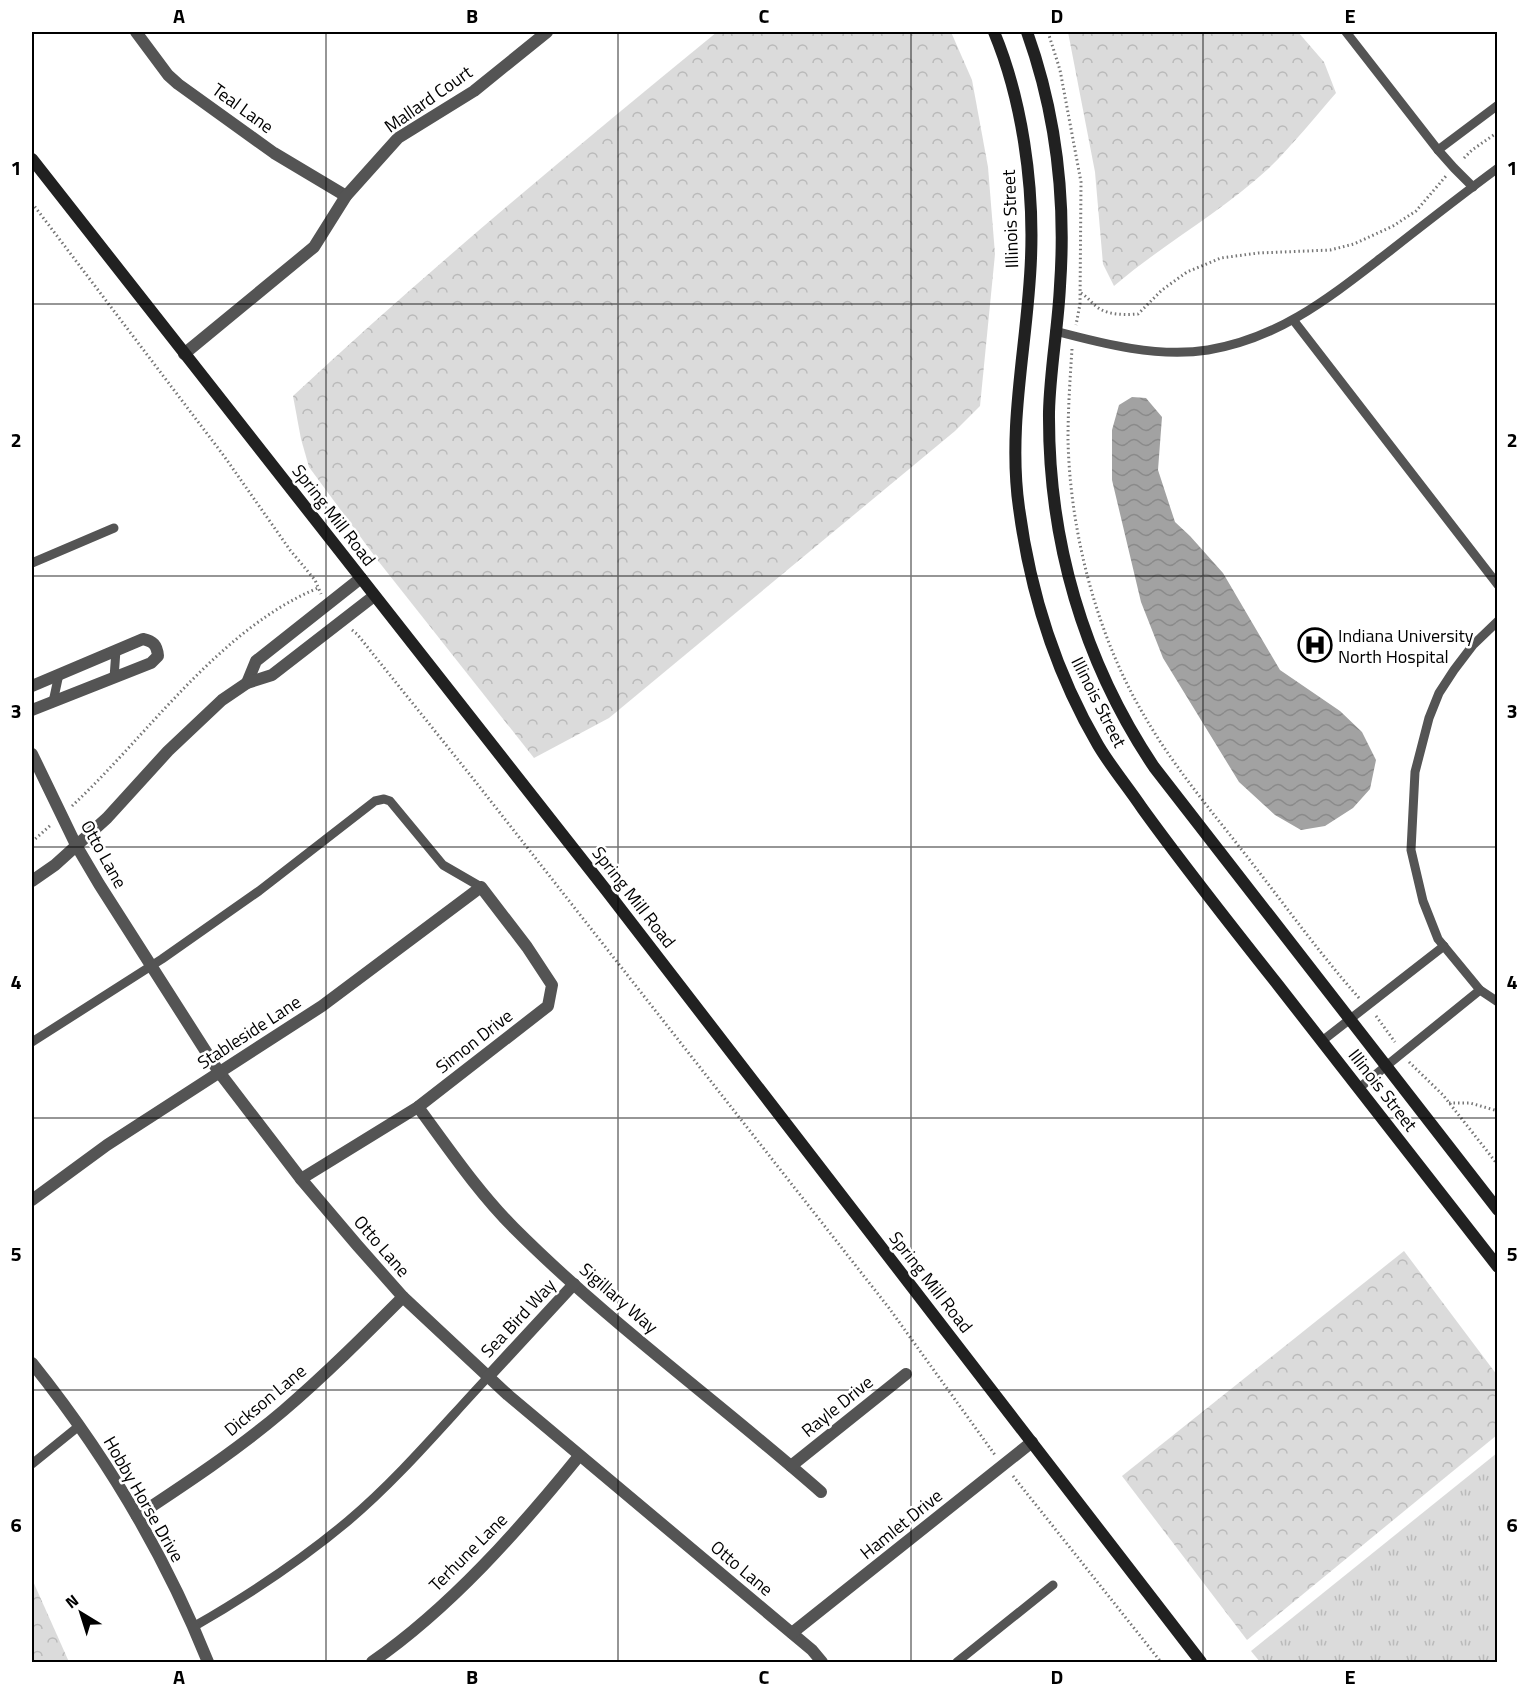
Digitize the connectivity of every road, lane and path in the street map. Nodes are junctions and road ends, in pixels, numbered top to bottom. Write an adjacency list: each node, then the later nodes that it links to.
1 (136, 32): 14 (street, Teal Lane)
2 (547, 32): 14 (street, Mallard Court)
3 (994, 32): 49 (street, Illinois Street)
4 (1027, 32): 18 (street, Illinois Street)
5 (1048, 32): 16 (path)
6 (1346, 32): 9 (lane)
7 (1497, 105): 9 (lane)
8 (1497, 132): 11 (path)
9 (1438, 150): 11 (lane)
10 (32, 159): 20 (street, Spring Mill Road)
11 (1454, 168): 13 (lane); 16 (path)
12 (1497, 168): 13 (lane)
13 (1473, 187): 17 (lane)
14 (346, 196): 20 (street, Mallard Court)
15 (32, 203): 25 (path)
16 (1081, 293): 19 (path)
17 (1294, 321): 19 (lane); 24 (lane)
18 (1055, 331): 19 (lane); 48 (street, Illinois Street)
19 (1073, 336): 47 (path)
20 (183, 354): 23 (street, Spring Mill Road)
21 (114, 528): 22 (lane)
22 (32, 563)
23 (361, 578): 26 (street, Spring Mill Road); 27 (street)
24 (1497, 585)
25 (318, 588): 27 (path); 38 (path)
26 (374, 596): 28 (street); 69 (street, Spring Mill Road)
27 (326, 604): 33 (street)
28 (339, 621): 33 (street); 72 (path)
29 (1497, 621): 43 (lane)
30 (116, 650): 31 (street); 32 (lane); 32 (street)
31 (59, 674): 34 (street); 35 (lane)
32 (114, 678): 35 (street)
33 (247, 683): 40 (street)
34 (32, 686)
35 (53, 702): 36 (street)
36 (32, 710)
37 (32, 754): 38 (street, Otto Lane)
38 (62, 815): 39 (path); 40 (street, Otto Lane)
39 (32, 842)
40 (76, 845): 41 (street); 44 (street, Otto Lane)
41 (32, 881)
42 (481, 887): 44 (lane); 53 (street, Stableside Lane); 56 (street, Simon Drive)
43 (1444, 946): 45 (lane); 47 (lane)
44 (151, 967): 50 (lane); 53 (street, Otto Lane)
45 (1480, 990): 46 (lane); 51 (lane)
46 (1497, 1002)
47 (1366, 1006): 48 (lane); 51 (path)
48 (1349, 1019): 49 (lane); 52 (street, Illinois Street)
49 (1322, 1041): 54 (street, Illinois Street)
50 (32, 1042)
51 (1402, 1053): 52 (lane); 55 (path)
52 (1386, 1066): 54 (lane); 61 (street, Illinois Street)
53 (219, 1072): 59 (street, Otto Lane); 60 (street, Stableside Lane)
54 (1359, 1088): 62 (street, Illinois Street)
55 (1449, 1103): 57 (path); 58 (path)
56 (418, 1107): 59 (street, Simon Drive); 63 (street, Sigillary Way)
57 (1497, 1111)
58 (1497, 1165)
59 (301, 1179): 64 (street, Otto Lane)
60 (32, 1200)
61 (1497, 1210)
62 (1497, 1267)
63 (574, 1284): 67 (street, Sea Bird Way); 73 (street, Sigillary Way)
64 (403, 1297): 67 (street, Otto Lane); 75 (street, Dickson Lane)
65 (32, 1363): 68 (street, Hobby Horse Drive)
66 (906, 1374): 73 (street, Rayle Drive)
67 (489, 1377): 70 (street, Otto Lane); 77 (lane)
68 (79, 1426): 71 (lane); 75 (street, Hobby Horse Drive)
69 (1032, 1443): 72 (street, Hamlet Drive); 84 (street, Spring Mill Road)
70 (579, 1456): 78 (street, Otto Lane); 80 (street, Terhune Lane)
71 (32, 1464)
72 (1003, 1465): 78 (street, Hamlet Drive); 83 (path)
73 (791, 1466): 74 (street, Sigillary Way)
74 (821, 1492)
75 (137, 1516): 77 (street, Hobby Horse Drive)
76 (1053, 1585): 82 (lane)
77 (193, 1628): 79 (street, Hobby Horse Drive)
78 (792, 1633): 81 (street, Otto Lane)
79 (208, 1662)
80 (372, 1662)
81 (822, 1662)
82 (959, 1662)
83 (1161, 1662)
84 (1201, 1662)

